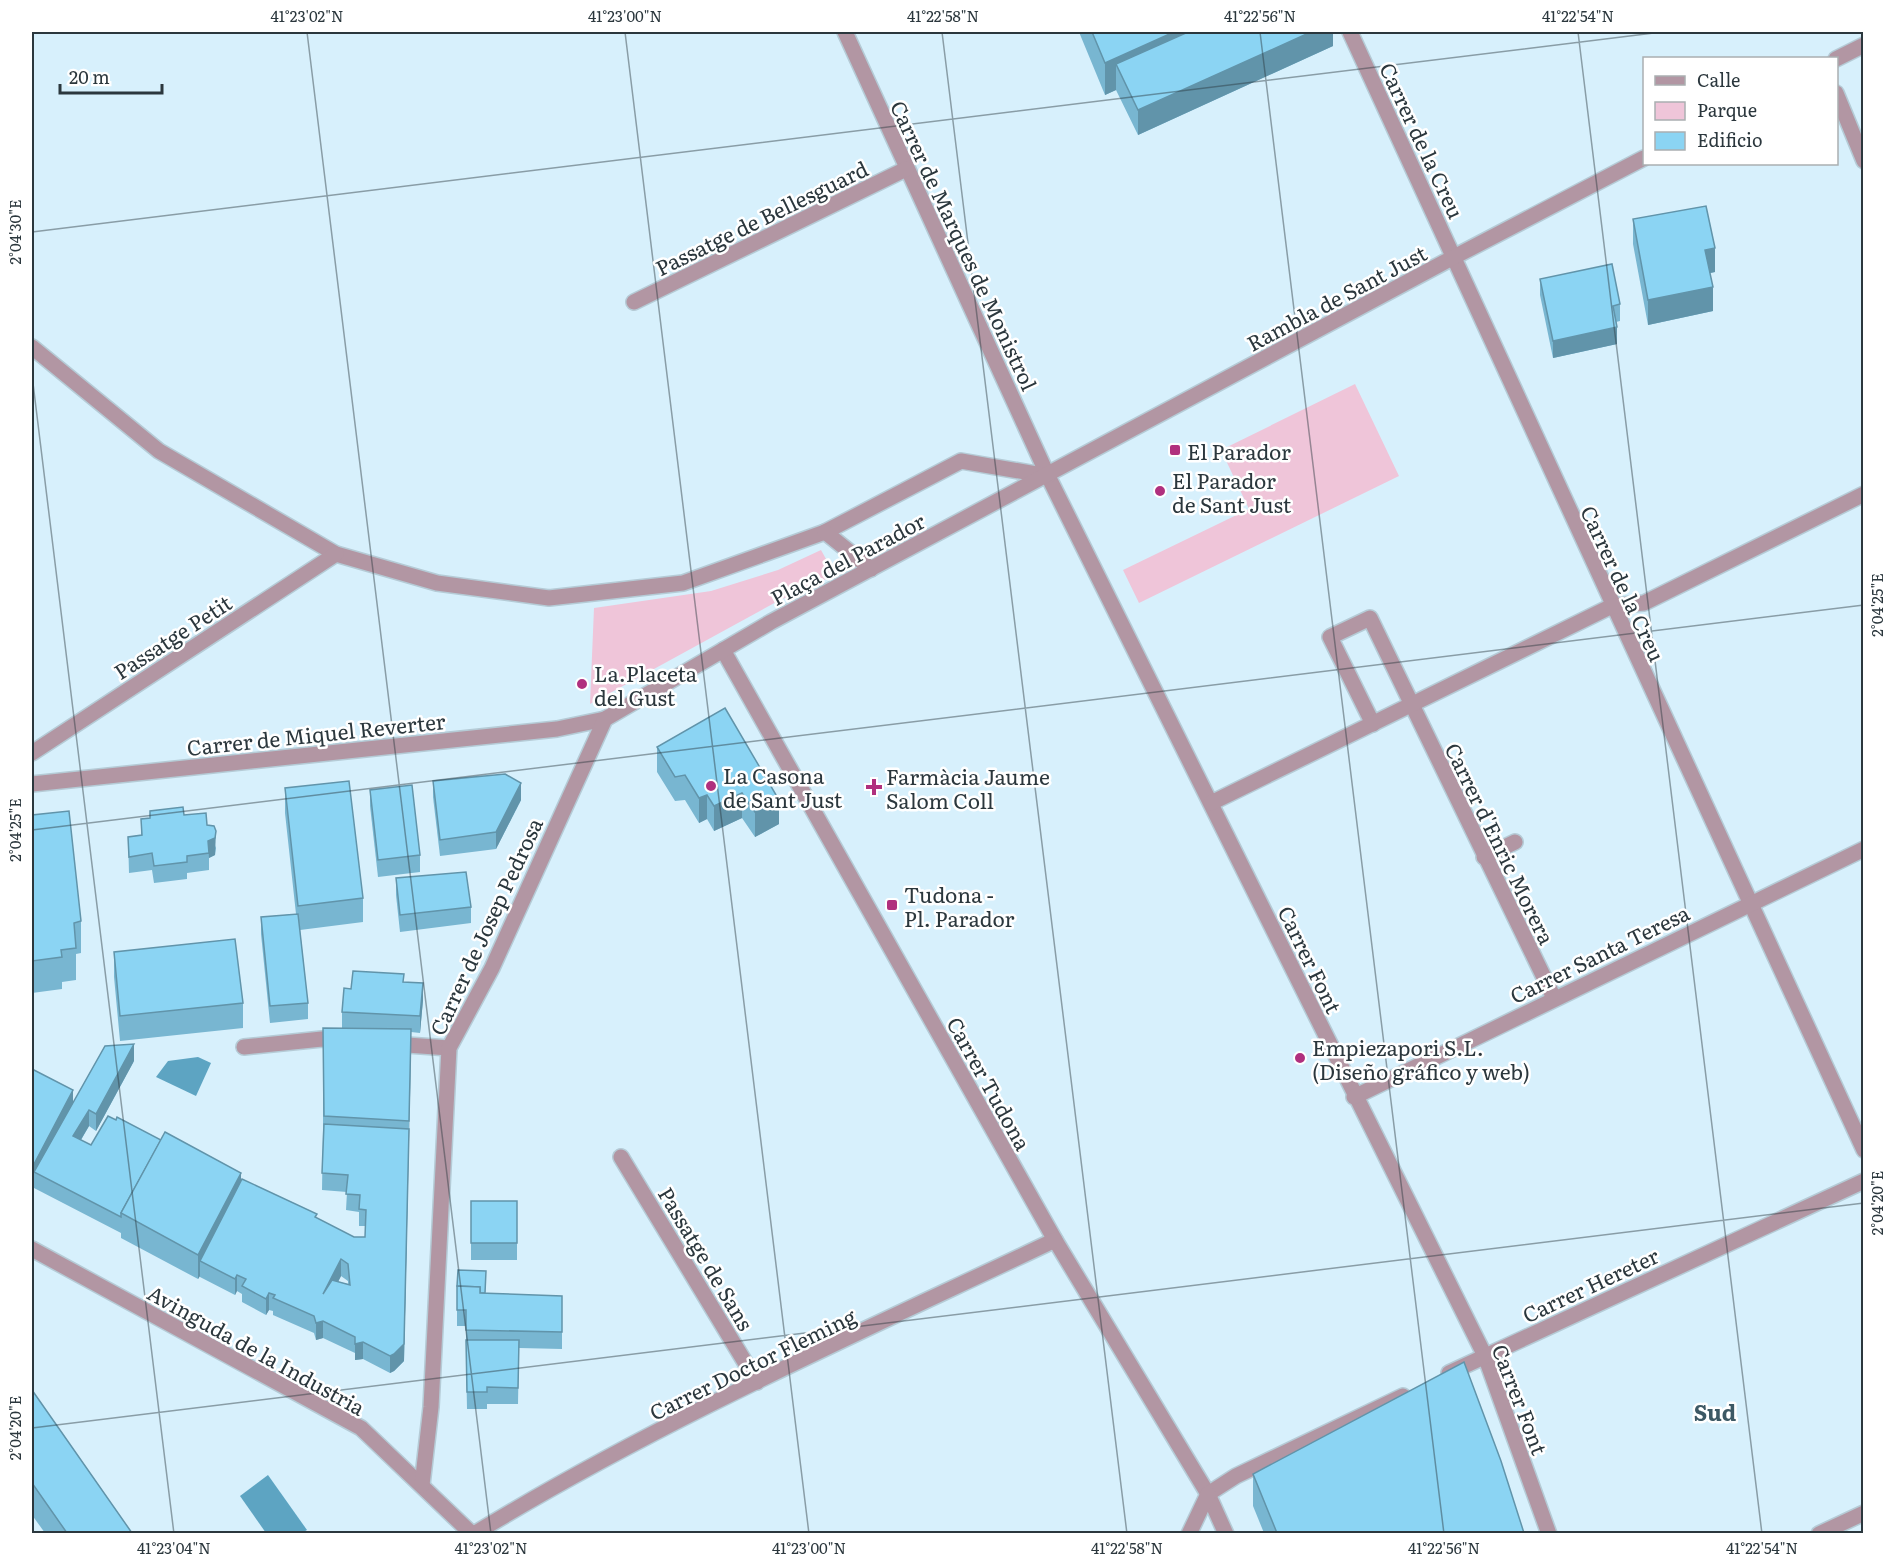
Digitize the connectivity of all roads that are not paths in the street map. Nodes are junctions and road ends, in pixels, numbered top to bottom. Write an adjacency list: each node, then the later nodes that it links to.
1 (845, 32): 8 (street, Carrer de Marques de Monistrol)
2 (1350, 32): 9 (street, Carrer de la Creu)
3 (1863, 45): 4 (street)
4 (1838, 58)
5 (1838, 98): 7 (street)
6 (1643, 159): 9 (street, Rambla de Sant Just)
7 (1863, 161)
8 (906, 169): 10 (street, Passatge de Bellesguard); 12 (street, Carrer de Marques de Monistrol)
9 (1454, 257): 12 (street, Rambla de Sant Just); 17 (street, Carrer de la Creu)
10 (633, 302)
11 (32, 347): 15 (street)
12 (1048, 476): 14 (street); 16 (street, Plaça del Parador); 24 (street, Carrer Font)
13 (1863, 494): 17 (street)
14 (825, 532): 15 (street); 16 (street)
15 (336, 554): 22 (street, Passatge Petit)
16 (871, 569): 18 (street, Plaça del Parador)
17 (1612, 606): 19 (street); 28 (street, Carrer de la Creu)
18 (723, 650): 20 (street, Plaça del Parador); 38 (street, Carrer Tudona)
19 (1410, 705): 21 (street); 21 (street, Carrer d'Enric Morera); 27 (street, Carrer d'Enric Morera)
20 (604, 719): 23 (street, Carrer de Miquel Reverter); 33 (street, Carrer de Josep Pedrosa)
21 (1373, 724): 24 (street)
22 (32, 753)
23 (32, 784)
24 (1211, 803): 34 (street, Carrer Font)
25 (1515, 842): 27 (street)
26 (1863, 849): 28 (street, Carrer Santa Teresa)
27 (1484, 857): 29 (street, Carrer d'Enric Morera)
28 (1750, 903): 29 (street, Carrer Santa Teresa); 35 (street, Carrer de la Creu)
29 (1554, 998): 34 (street, Carrer Santa Teresa)
30 (356, 1041): 32 (street)
31 (378, 1043): 33 (street)
32 (244, 1047)
33 (449, 1048): 44 (street, Carrer de Josep Pedrosa)
34 (1354, 1097): 40 (street, Carrer Font)
35 (1863, 1150)
36 (621, 1157): 42 (street, Passatge de Sans)
37 (1863, 1181): 40 (street, Carrer Hereter)
38 (1054, 1240): 42 (street, Carrer Doctor Fleming); 45 (street, Carrer Tudona)
39 (32, 1249): 44 (street, Avinguda de la Industria)
40 (1485, 1356): 41 (street, Carrer Hereter); 50 (street, Carrer Font)
41 (1434, 1381)
42 (758, 1382): 47 (street, Carrer Doctor Fleming)
43 (1413, 1391): 45 (street)
44 (422, 1485): 47 (street, Avinguda de la Industria)
45 (1208, 1494): 48 (street); 49 (street, Carrer Tudona)
46 (1863, 1513): 51 (street)
47 (473, 1533)
48 (1189, 1533)
49 (1226, 1533)
50 (1549, 1533)
51 (1819, 1533)

